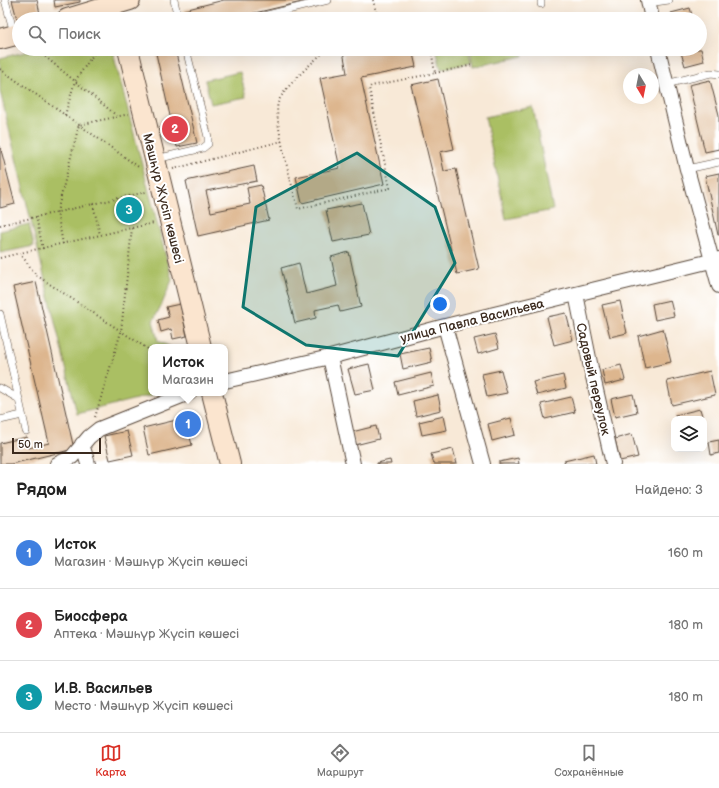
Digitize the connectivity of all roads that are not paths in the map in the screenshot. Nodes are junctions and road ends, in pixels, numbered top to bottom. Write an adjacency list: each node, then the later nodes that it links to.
1 (5, 0): 11 (lane)
2 (174, 0): 8 (lane)
3 (328, 0): 9 (lane)
4 (669, 0): 5 (lane)
5 (648, 1): 10 (street)
6 (121, 6): 7 (street)
7 (96, 12)
8 (177, 12)
9 (279, 12)
10 (650, 12)
11 (11, 36)
12 (130, 56): 19 (street, Мәшһүр Жүсіп көшесі)
13 (188, 56): 19 (lane)
14 (660, 56): 16 (street)
15 (719, 74): 16 (lane)
16 (666, 84): 18 (street)
17 (719, 162): 18 (lane)
18 (687, 169): 20 (street)
19 (155, 174): 25 (street, Мәшһүр Жүсіп көшесі)
20 (716, 260): 21 (street); 22 (street, улица Павла Васильева)
21 (719, 286)
22 (576, 294): 24 (street, улица Павла Васильева); 41 (street, Садовый переулок)
23 (0, 314): 31 (lane)
24 (445, 326): 26 (street, улица Павла Васильева); 40 (street)
25 (200, 344)
26 (330, 357): 27 (street, улица Павла Васильева); 39 (street)
27 (228, 380)
28 (0, 388): 31 (lane)
29 (182, 396): 35 (street)
30 (213, 396): 38 (street)
31 (19, 399): 32 (lane)
32 (22, 415): 33 (lane); 34 (lane)
33 (0, 420)
34 (26, 431)
35 (85, 441): 36 (street); 37 (street)
36 (57, 464)
37 (88, 464)
38 (230, 464)
39 (353, 464)
40 (483, 464)
41 (613, 464)

